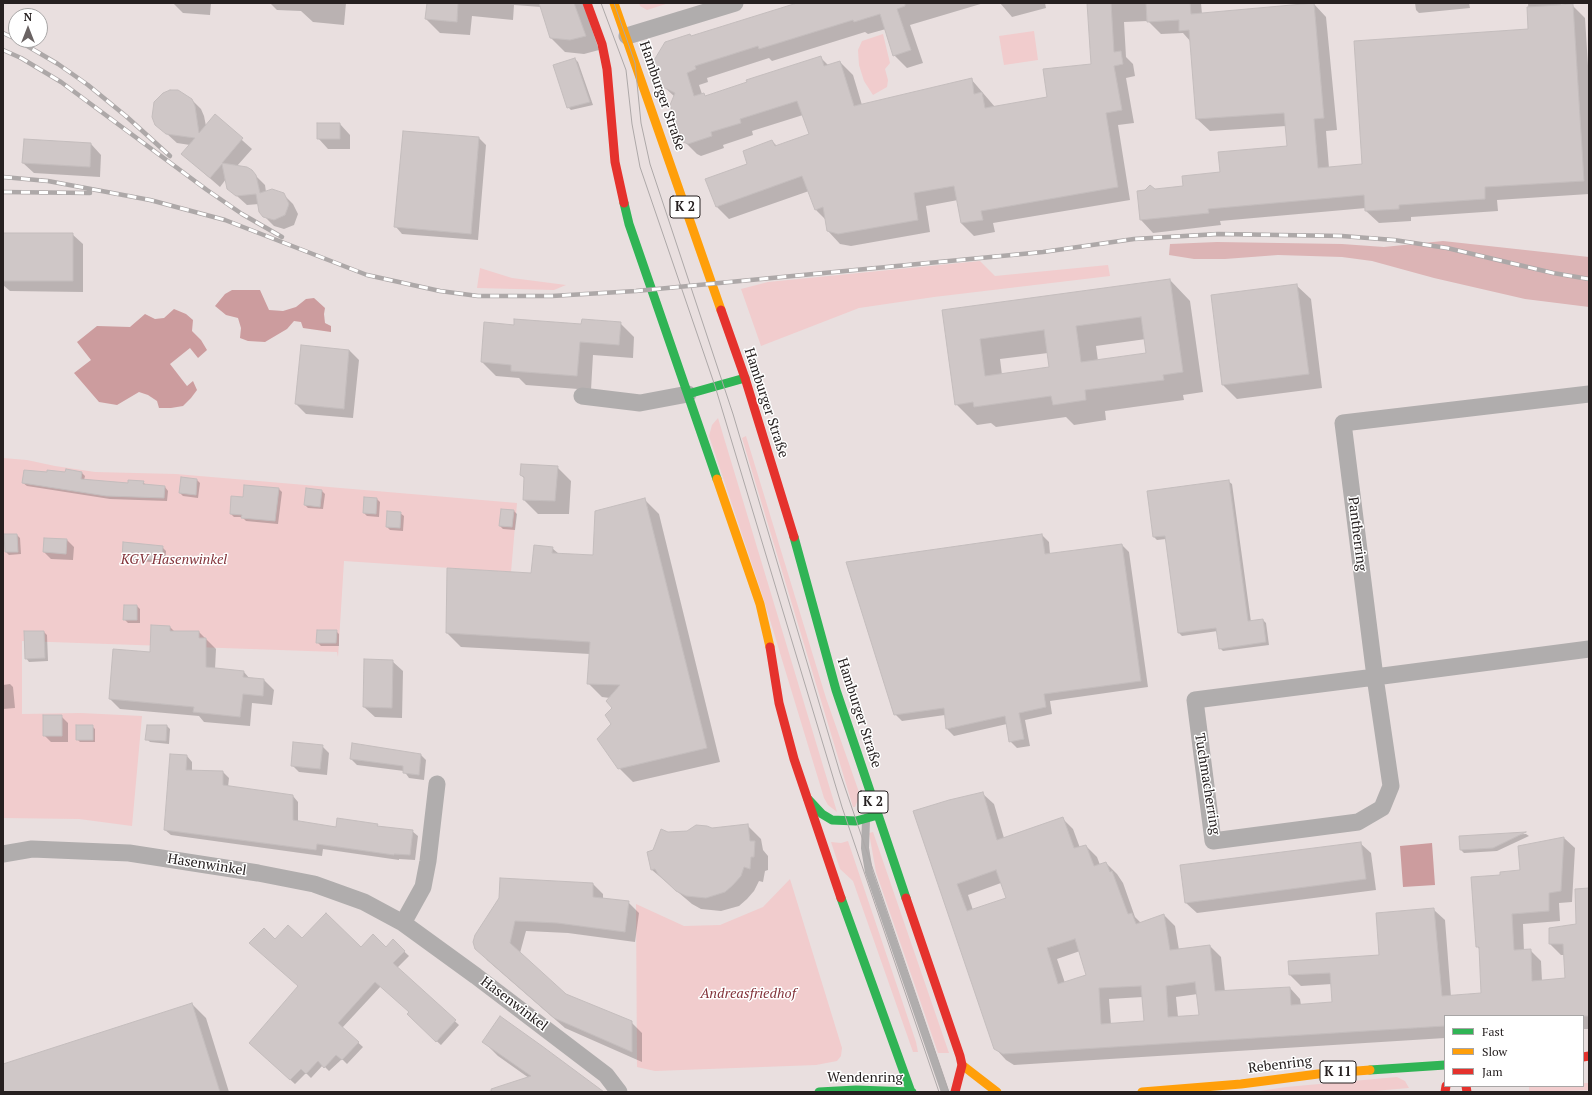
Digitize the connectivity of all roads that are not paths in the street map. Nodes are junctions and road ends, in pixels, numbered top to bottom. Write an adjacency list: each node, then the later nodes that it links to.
1 (587, 3): 6 (main road)
2 (614, 3): 4 (main road, Hamburger Straße / K 2)
3 (735, 3): 4 (street)
4 (626, 36): 5 (main road, Hamburger Straße / K 2)
5 (745, 378): 6 (main road); 12 (main road, Hamburger Straße / K 2)
6 (688, 394): 8 (street); 13 (main road)
7 (1589, 394): 10 (street, Pantherring)
8 (582, 396)
9 (1589, 649): 10 (street)
10 (1375, 677): 10 (street, Tuchmacherring)
11 (437, 784): 17 (street)
12 (867, 784): 14 (main road, Hamburger Straße / K 2); 15 (lane)
13 (806, 796): 15 (main road); 22 (main road)
14 (878, 815): 15 (main road); 18 (main road, Hamburger Straße / K 2)
15 (866, 818): 23 (lane)
16 (3, 854): 17 (street, Hasenwinkel)
17 (403, 923): 20 (street, Hasenwinkel)
18 (962, 1065): 24 (main road); 25 (main road)
19 (1444, 1065): 26 (main road, Rebenring / K 11)
20 (619, 1092)
21 (819, 1092): 22 (main road, Wendenring)
22 (911, 1092)
23 (945, 1092)
24 (955, 1092)
25 (997, 1092)
26 (1142, 1092)

